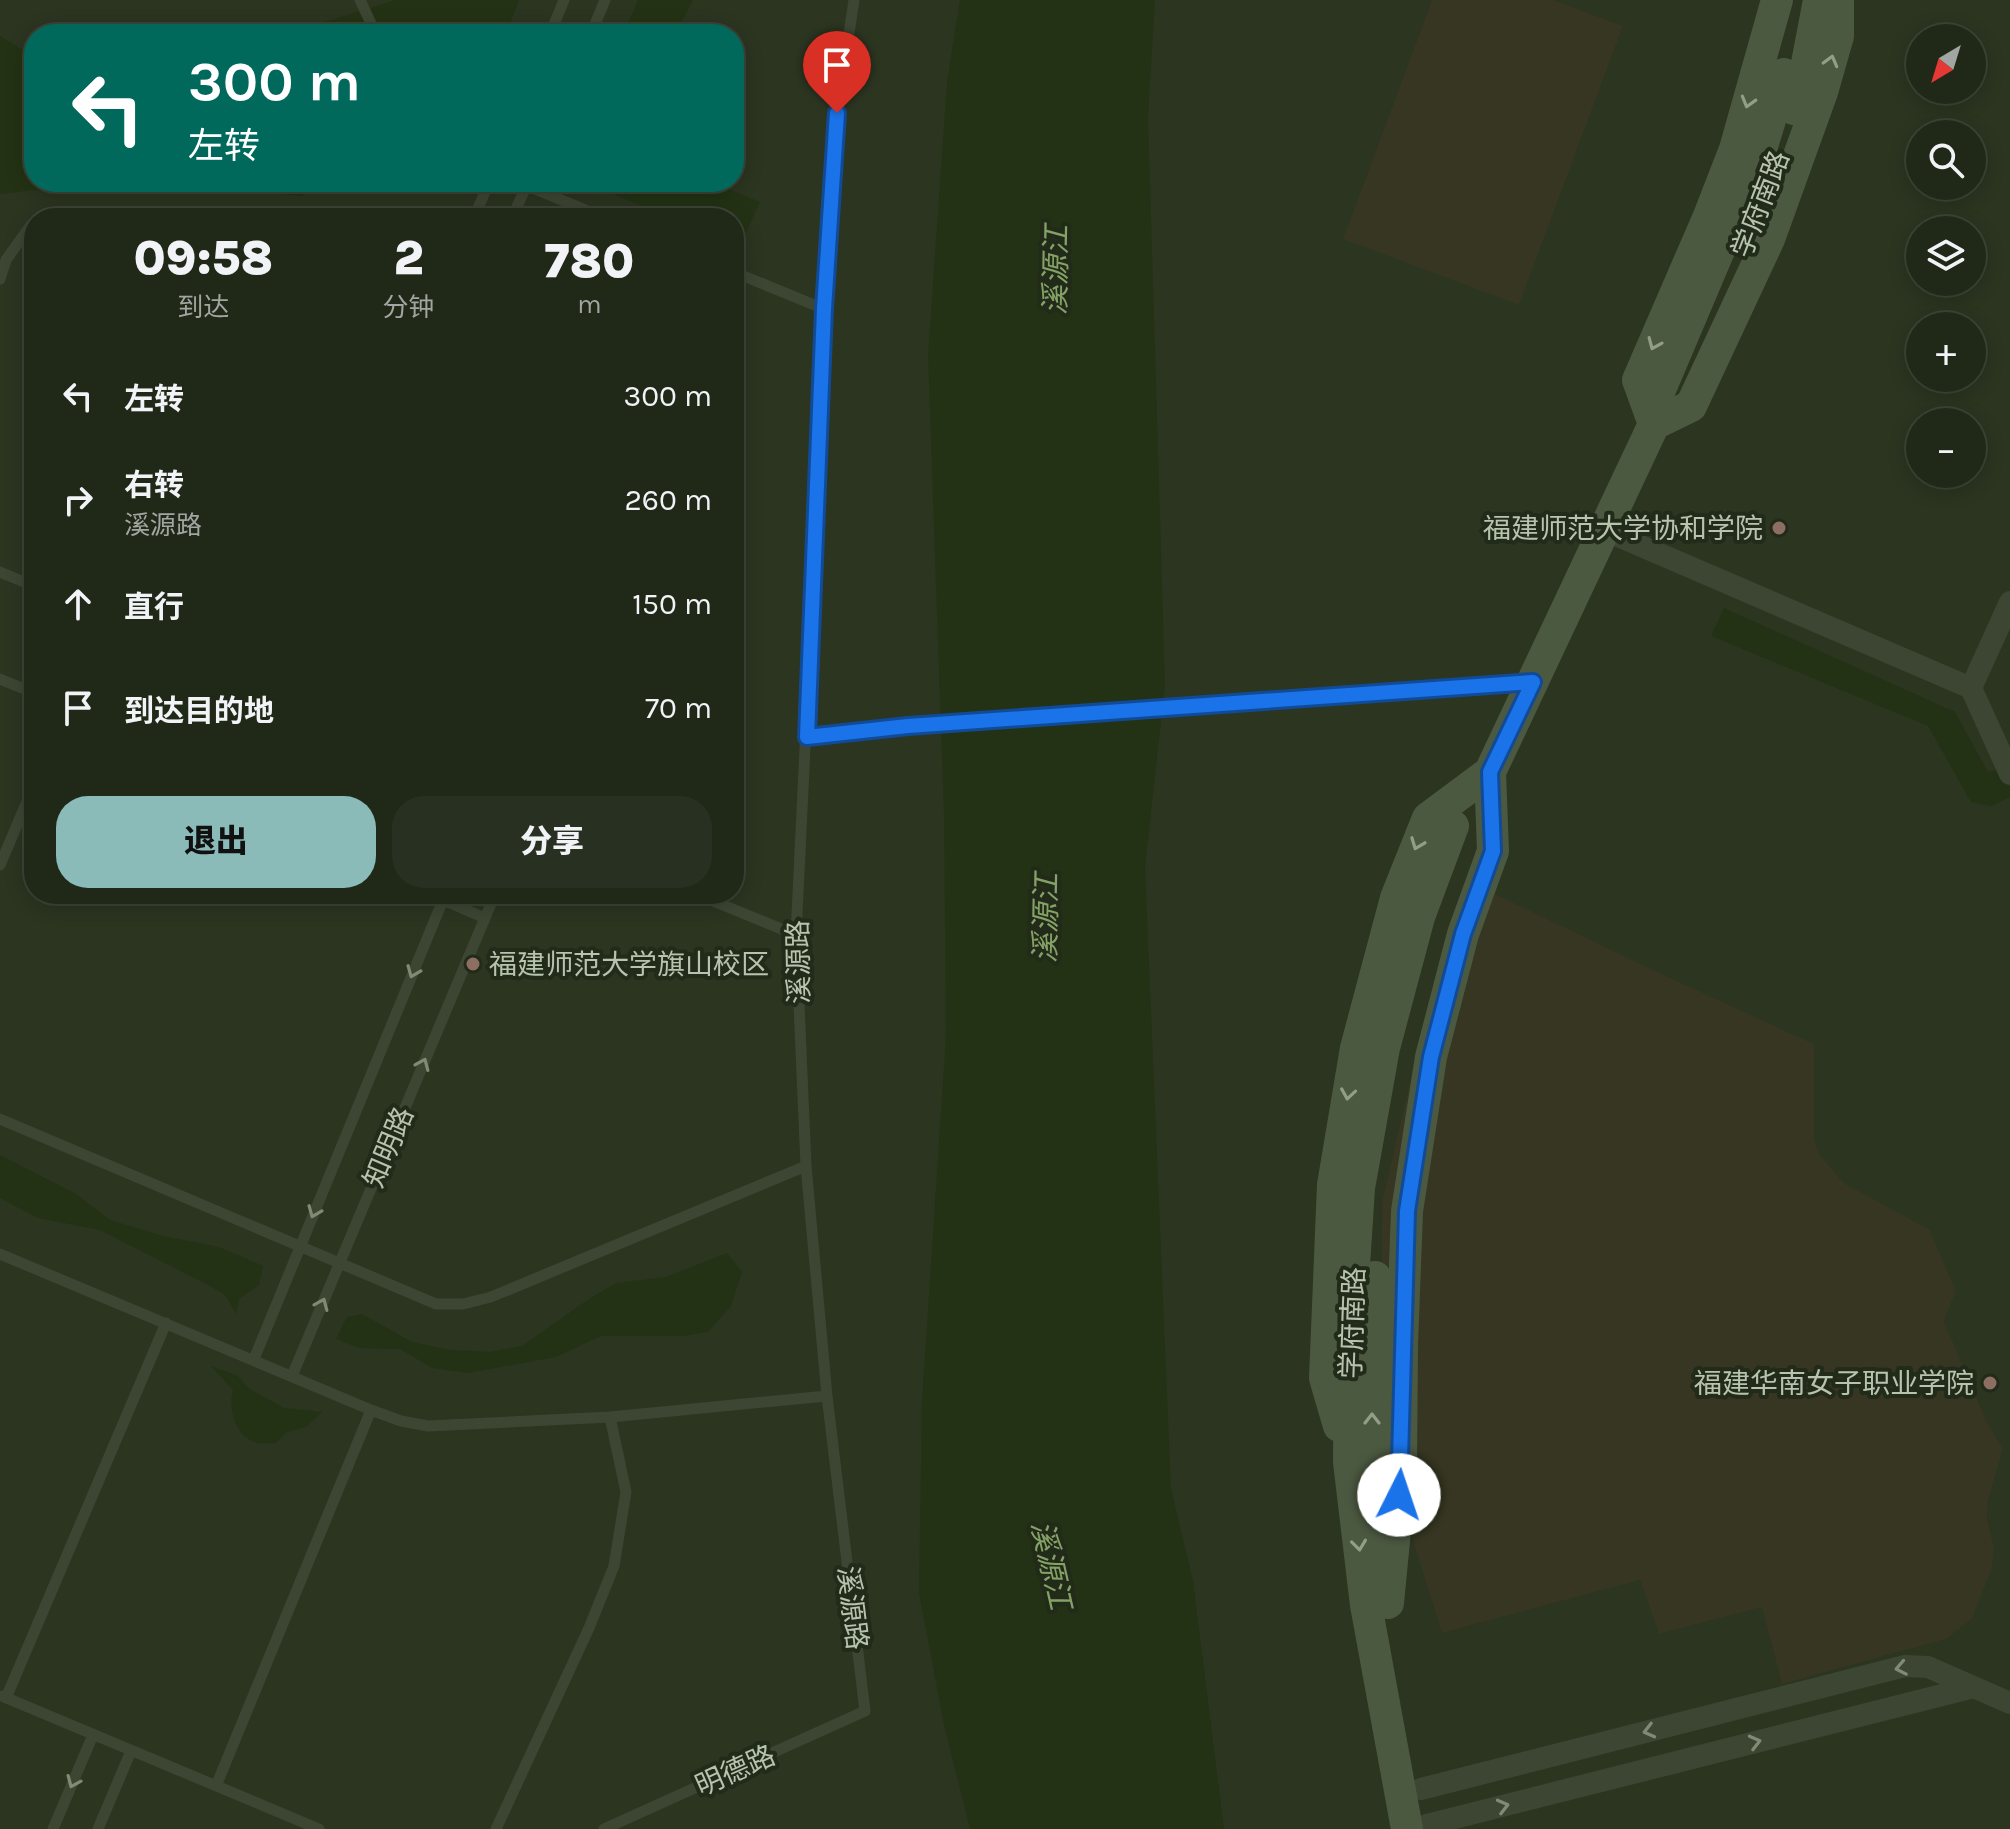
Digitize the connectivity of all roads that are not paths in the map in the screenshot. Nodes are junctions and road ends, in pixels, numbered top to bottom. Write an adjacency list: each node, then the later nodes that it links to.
1 (360, 0): 9 (lane)
2 (564, 0): 10 (lane)
3 (605, 0): 11 (lane)
4 (854, 0): 17 (lane, 溪源路)
5 (1777, 0): 18 (main road, one-way to 18)
6 (1799, 0): 7 (main road, 学府南路)
7 (1819, 0)
8 (1838, 0): 18 (main road, one-way to 8)
9 (371, 24)
10 (554, 24)
11 (595, 24)
12 (545, 192): 13 (lane)
13 (582, 208)
14 (24, 235): 16 (lane)
15 (744, 276): 17 (lane)
16 (0, 279)
17 (824, 309): 27 (lane, 溪源路)
18 (1654, 424): 19 (main road)
19 (1604, 530): 24 (main road); 25 (street)
20 (0, 572): 21 (lane)
21 (24, 582)
22 (2010, 602): 25 (street)
23 (0, 679): 26 (lane)
24 (1533, 682): 27 (lane); 28 (main road)
25 (1971, 688): 29 (street)
26 (24, 689)
27 (807, 737): 37 (lane, 溪源路)
28 (1490, 772): 49 (main road, one-way to 49); 50 (main road)
29 (2010, 774)
30 (24, 809): 31 (lane)
31 (0, 865)
32 (441, 904): 40 (lane, 知明路, one-way to 40)
33 (452, 904): 36 (lane)
34 (491, 904): 36 (lane, 知明路)
35 (720, 904): 37 (lane)
36 (485, 918): 42 (lane, 知明路, one-way to 36)
37 (796, 935): 39 (lane, 溪源路)
38 (0, 1119): 40 (lane)
39 (806, 1166): 42 (lane); 46 (lane, 溪源路)
40 (300, 1246): 42 (lane); 44 (lane, 知明路)
41 (0, 1254): 43 (lane)
42 (339, 1263): 45 (lane, 知明路, one-way to 42)
43 (166, 1323): 44 (lane); 52 (lane)
44 (254, 1359): 45 (lane)
45 (292, 1376): 47 (lane)
46 (827, 1396): 48 (lane); 54 (lane, 溪源路)
47 (371, 1410): 48 (lane); 57 (lane)
48 (610, 1417): 63 (lane)
49 (1349, 1462): 50 (main road, 学府南路, one-way to 49); 59 (main road, 学府南路, one-way to 59)
50 (1388, 1603): 58 (main road, 学府南路)
51 (1974, 1687): 53 (street); 58 (street, one-way to 58); 59 (street, one-way to 51)
52 (3, 1697): 55 (lane)
53 (2010, 1703)
54 (865, 1711): 64 (lane, 明德路)
55 (93, 1735): 56 (lane); 60 (lane, one-way to 60)
56 (131, 1751): 57 (lane); 61 (lane)
57 (216, 1786): 62 (lane)
58 (1421, 1789): 59 (main road, 学府南路)
59 (1421, 1828)
60 (53, 1829)
61 (98, 1829)
62 (319, 1829)
63 (496, 1829)
64 (604, 1829)

